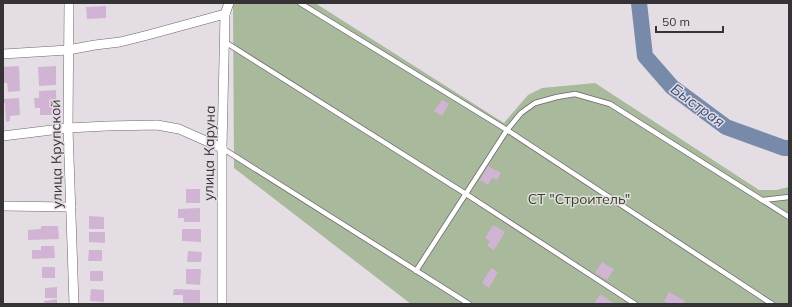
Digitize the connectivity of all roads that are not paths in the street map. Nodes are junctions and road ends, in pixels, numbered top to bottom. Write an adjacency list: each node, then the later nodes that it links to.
1 (69, 3): 6 (street, улица Крупской)
2 (229, 3): 4 (street, улица Каруна)
3 (300, 3): 9 (lane)
4 (225, 14): 5 (street, улица Каруна); 6 (street)
5 (224, 42): 11 (street, улица Каруна); 12 (lane)
6 (68, 50): 7 (street); 8 (street, улица Крупской)
7 (3, 54)
8 (68, 128): 10 (street); 11 (street); 16 (street, улица Крупской)
9 (507, 130): 12 (lane); 14 (lane); 23 (lane)
10 (3, 136)
11 (222, 148): 18 (lane); 20 (street, улица Каруна)
12 (466, 194): 18 (lane); 22 (lane)
13 (789, 197): 14 (lane)
14 (763, 200): 17 (lane)
15 (3, 206): 16 (street)
16 (71, 207): 19 (street, улица Крупской)
17 (789, 217)
18 (416, 271): 21 (lane)
19 (74, 304)
20 (222, 304)
21 (469, 304)
22 (635, 304)
23 (772, 304)

